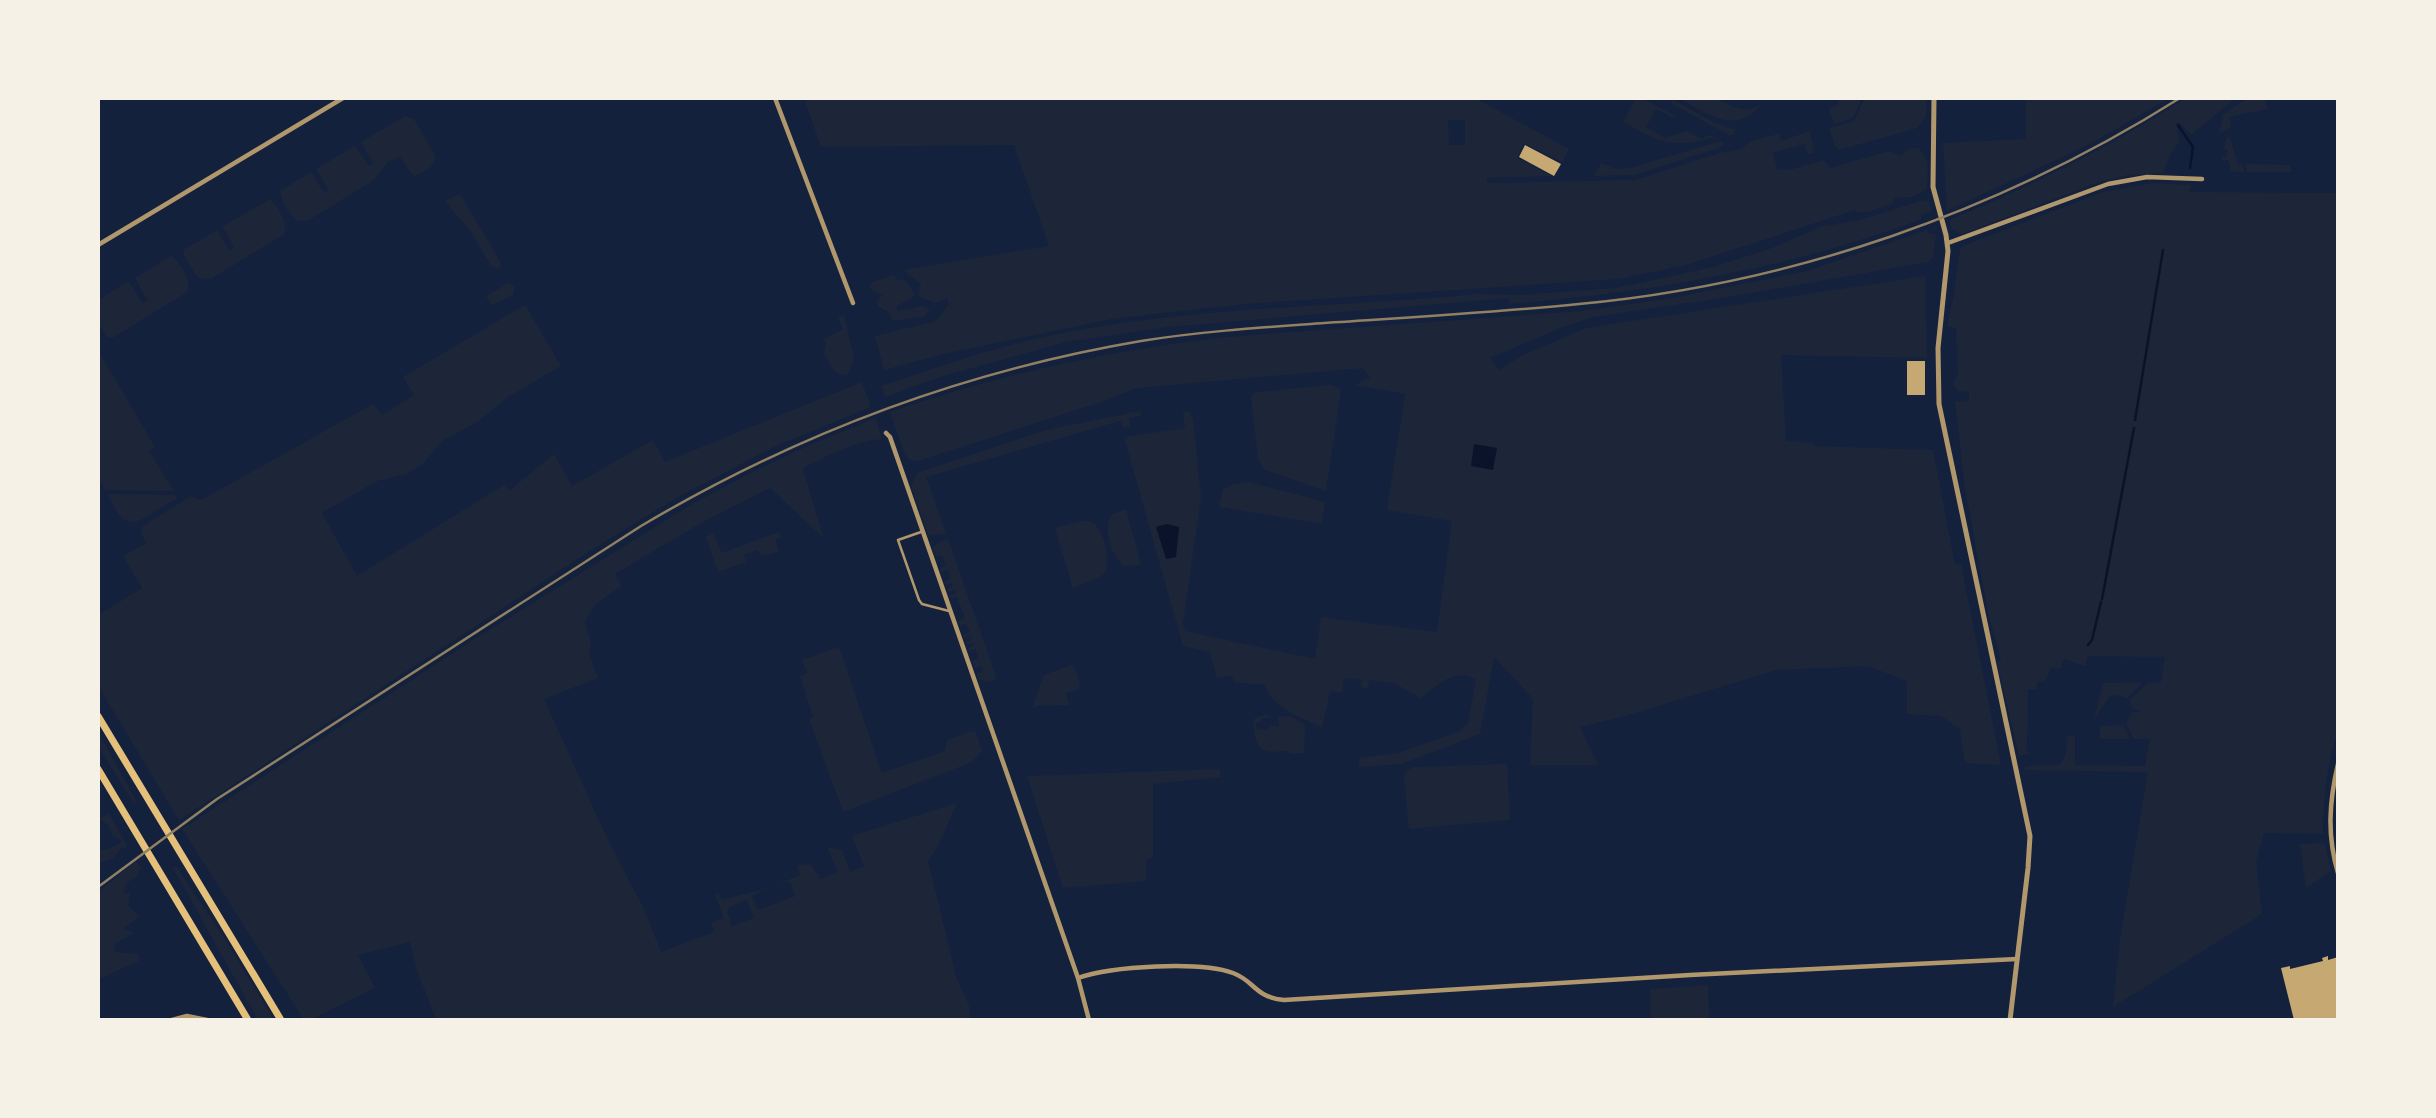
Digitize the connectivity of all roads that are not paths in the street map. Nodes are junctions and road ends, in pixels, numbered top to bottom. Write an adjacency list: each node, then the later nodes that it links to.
1 (343, 98): 6 (street)
2 (775, 98): 7 (street)
3 (1934, 98): 5 (street)
4 (2202, 179): 5 (street)
5 (1948, 243): 15 (street)
6 (98, 246)
7 (853, 303)
8 (886, 433): 9 (street)
9 (922, 531): 10 (street); 10 (lane)
10 (949, 611): 16 (street)
11 (98, 716): 20 (main road)
12 (2338, 764): 14 (street)
13 (98, 769): 19 (main road)
14 (2338, 873)
15 (2017, 959): 16 (street); 22 (street)
16 (1078, 978): 21 (street)
17 (172, 1020): 18 (street)
18 (207, 1020)
19 (248, 1020)
20 (281, 1020)
21 (1089, 1020)
22 (2010, 1020)

